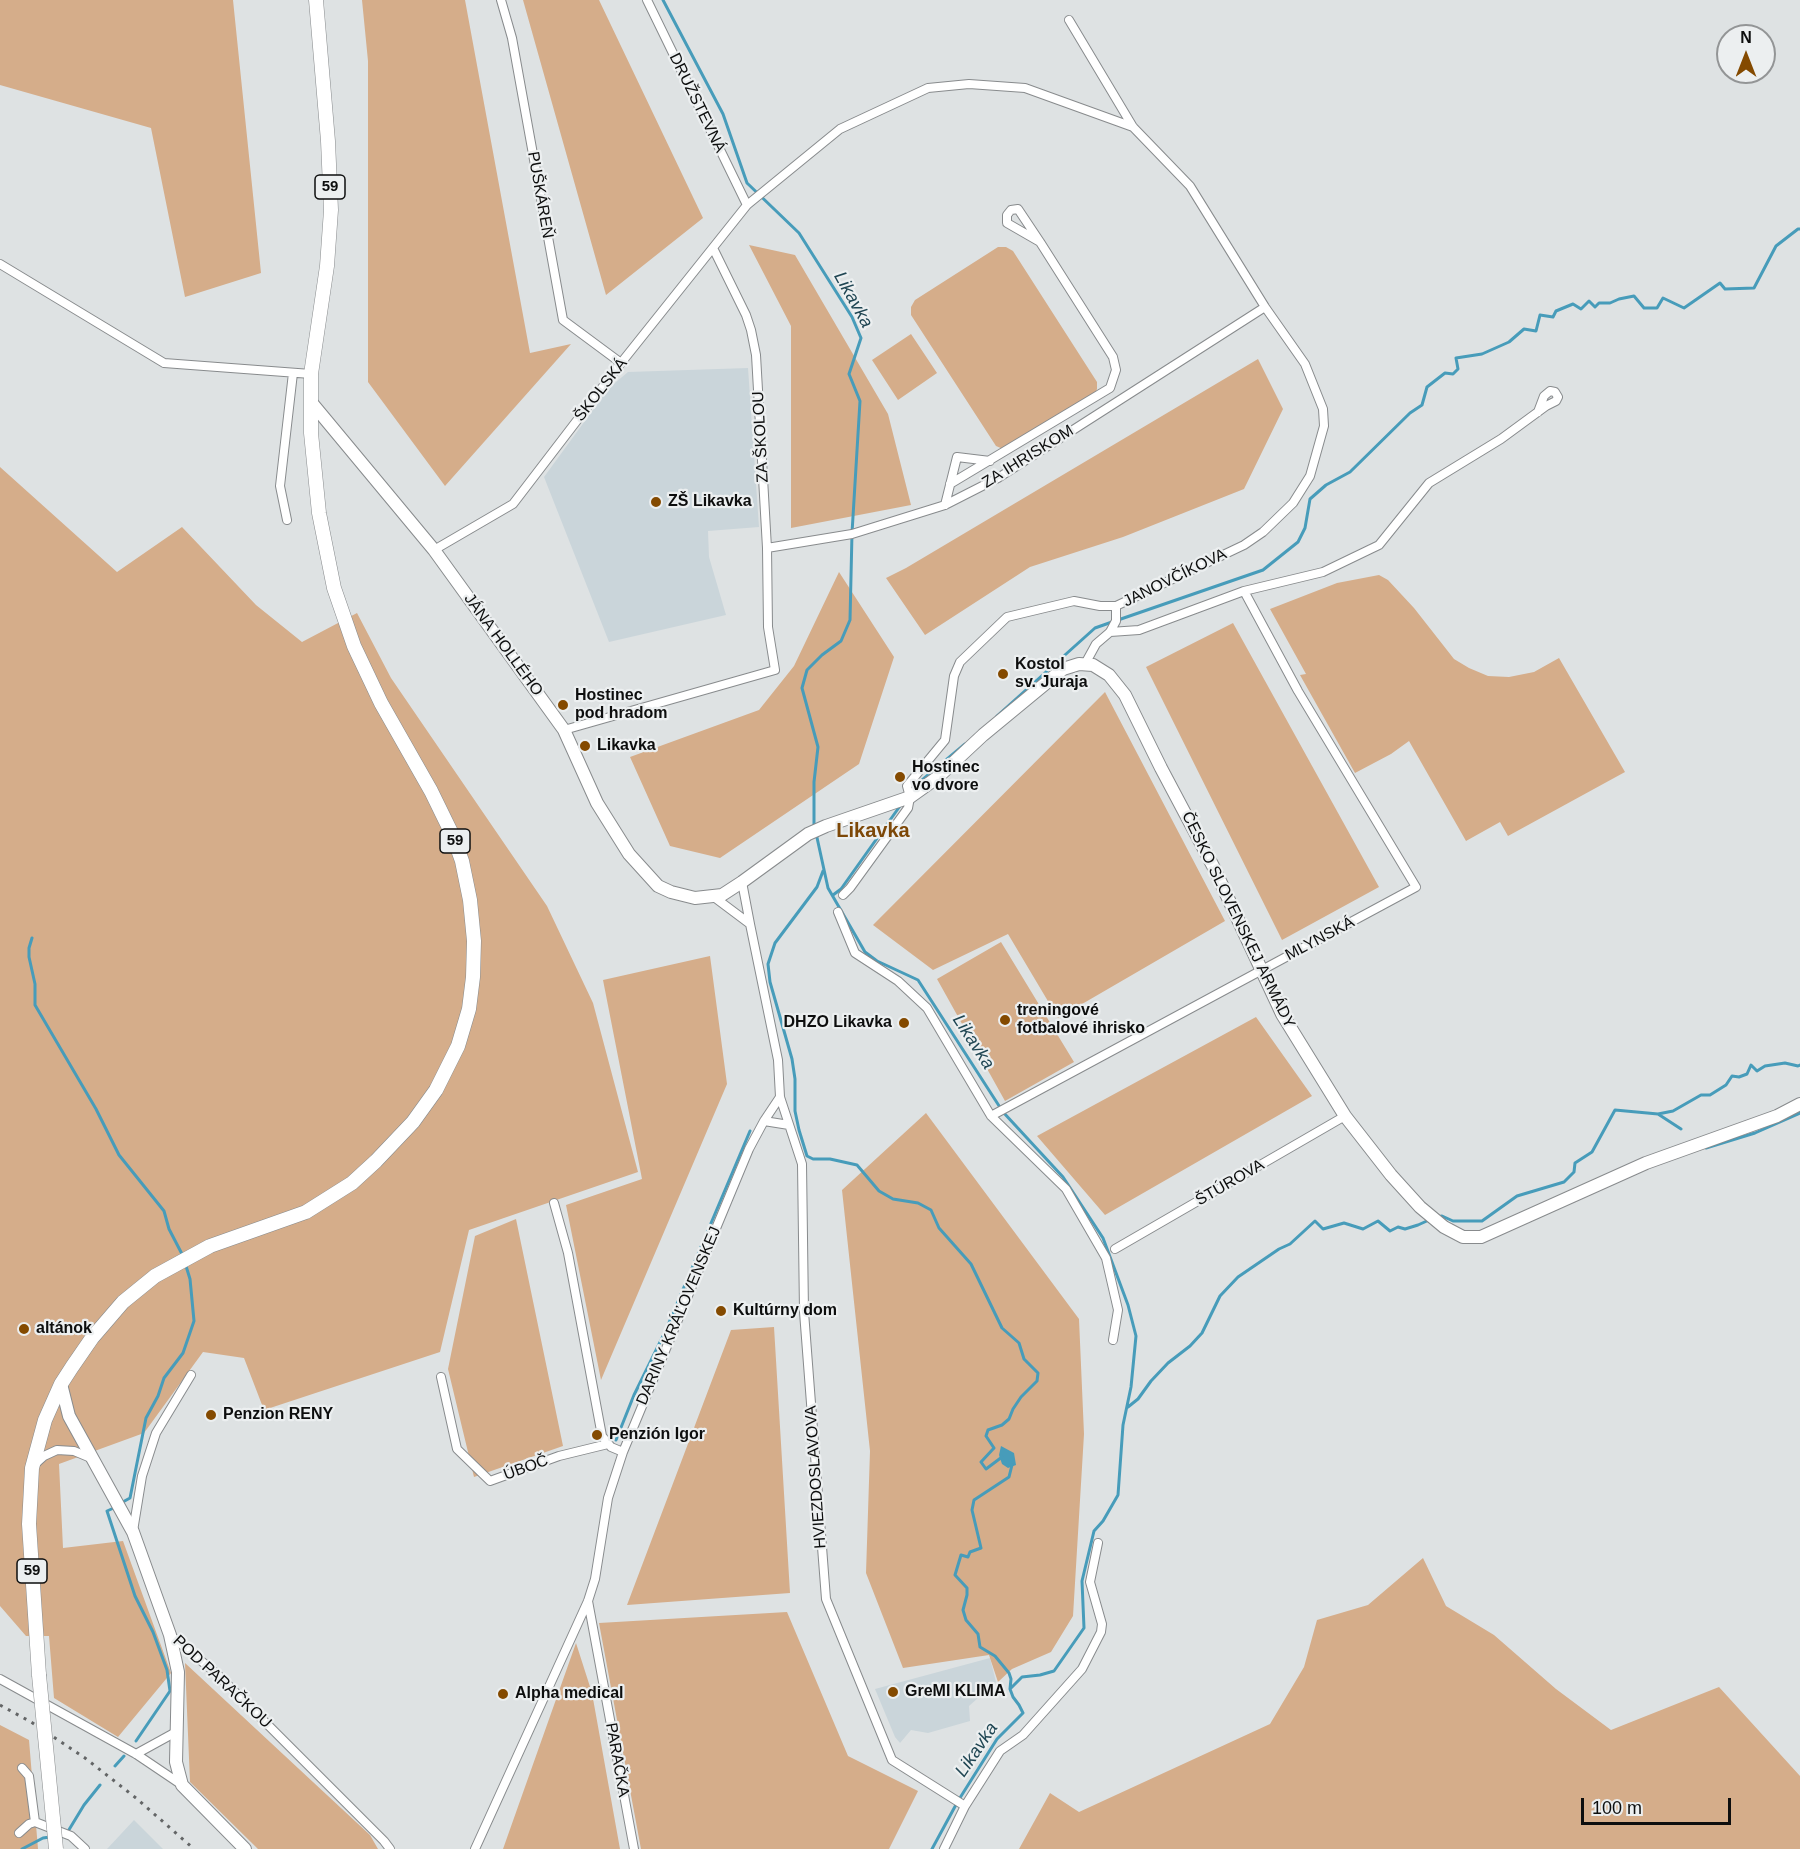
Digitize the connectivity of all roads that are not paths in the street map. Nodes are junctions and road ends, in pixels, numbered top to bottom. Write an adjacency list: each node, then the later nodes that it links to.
1 (316, 0): 13 (main road, 59)
2 (501, 0): 11 (street, PUŠKÁREŇ)
3 (647, 0): 6 (street, DRUŽSTEVNÁ)
4 (1069, 20): 5 (street)
5 (1133, 127): 6 (street, ŠKOLSKÁ); 10 (street, JANOVČÍKOVA)
6 (747, 205): 8 (street, ŠKOLSKÁ)
7 (1040, 242): 16 (street)
8 (713, 248): 11 (street, ŠKOLSKÁ); 20 (street, ZA ŠKOLOU)
9 (0, 264): 12 (street)
10 (1265, 307): 18 (street, ZA IHRISKOM); 23 (street, JANOVČÍKOVA)
11 (621, 363): 21 (street, ŠKOLSKÁ)
12 (293, 373): 13 (street); 19 (street)
13 (311, 374): 14 (main road, 59)
14 (311, 402): 21 (street, JÁNA HOLLÉHO); 45 (main road, 59)
15 (1538, 412): 22 (street)
16 (991, 461): 17 (street); 17 (street)
17 (950, 484): 18 (street)
18 (945, 505): 20 (street, ZA IHRISKOM)
19 (287, 520)
20 (767, 548): 26 (street, ZA ŠKOLOU)
21 (434, 550): 26 (street, JÁNA HOLLÉHO)
22 (1244, 591): 24 (street); 33 (street, MLYNSKÁ)
23 (1116, 606): 24 (street, JANOVČÍKOVA); 27 (street)
24 (1110, 632): 25 (street, JANOVČÍKOVA)
25 (1085, 664): 27 (street); 33 (street, ČESKO SLOVENSKEJ ARMÁDY)
26 (564, 730): 30 (street, JÁNA HOLLÉHO)
27 (910, 797): 28 (street); 29 (street)
28 (742, 882): 30 (street); 32 (street)
29 (843, 895)
30 (714, 897): 32 (street)
31 (838, 912): 36 (street)
32 (750, 924): 34 (street)
33 (1261, 970): 36 (street, MLYNSKÁ); 37 (street, ČESKO SLOVENSKEJ ARMÁDY)
34 (780, 1097): 38 (street, DARINY KRÁĽOVENSKEJ); 39 (street, HVIEZDOSLAVOVA)
35 (1800, 1104): 37 (street, ČESKO SLOVENSKEJ ARMÁDY)
36 (994, 1115): 42 (street)
37 (1345, 1116): 41 (street, ŠTÚROVA)
38 (764, 1121): 39 (street); 47 (street, DARINY KRÁĽOVENSKEJ)
39 (789, 1125): 59 (street, HVIEZDOSLAVOVA)
40 (554, 1203): 46 (street)
41 (1115, 1249)
42 (1113, 1340)
43 (191, 1375): 50 (street)
44 (441, 1377): 46 (street, ÚBOČ)
45 (61, 1384): 48 (street, POD PARAČKOU); 49 (main road, 59)
46 (608, 1444): 47 (street)
47 (623, 1452): 52 (street, DARINY KRÁĽOVENSKEJ)
48 (93, 1459): 49 (street); 50 (street, POD PARAČKOU)
49 (32, 1468): 62 (main road, 59, bridge)
50 (133, 1532): 53 (street, POD PARAČKOU)
51 (1098, 1544): 59 (street)
52 (588, 1601): 66 (street, DARINY KRÁĽOVENSKEJ); 67 (street, PARAČKA)
53 (170, 1635): 55 (street); 65 (street, POD PARAČKOU)
54 (0, 1679): 56 (street)
55 (176, 1732): 56 (street); 58 (street)
56 (136, 1754): 58 (street)
57 (22, 1768): 60 (street)
58 (182, 1785): 64 (street)
59 (965, 1806): 68 (street)
60 (35, 1822): 61 (street); 63 (street)
61 (20, 1833)
62 (56, 1849)
63 (85, 1849)
64 (245, 1849)
65 (390, 1849)
66 (476, 1849)
67 (633, 1849)
68 (945, 1849)

